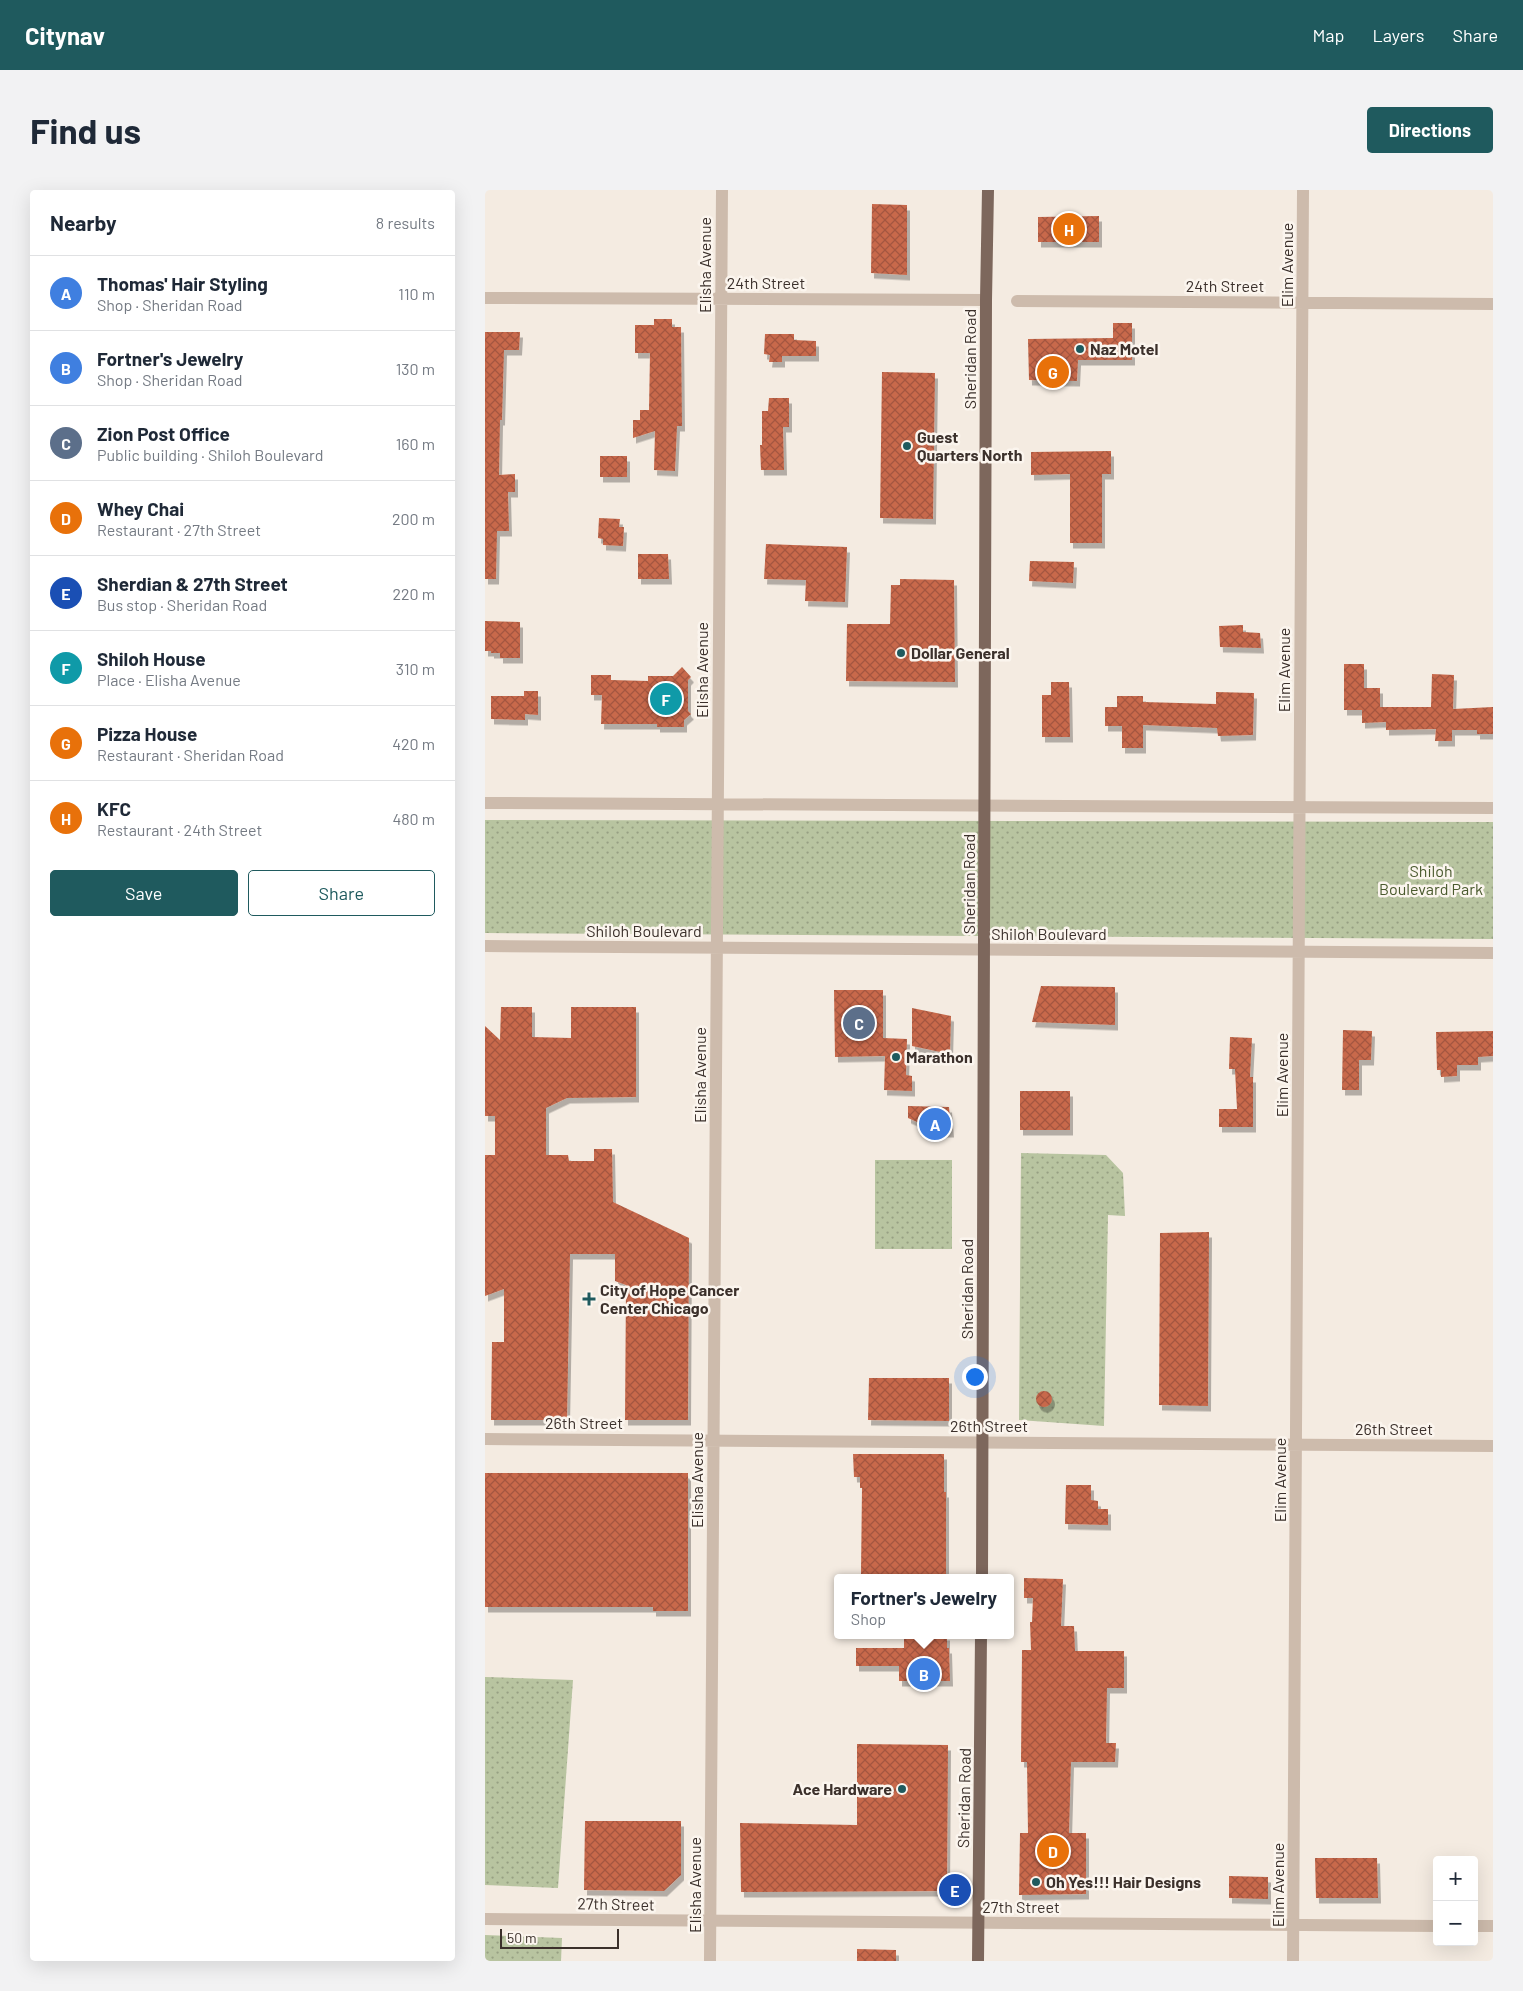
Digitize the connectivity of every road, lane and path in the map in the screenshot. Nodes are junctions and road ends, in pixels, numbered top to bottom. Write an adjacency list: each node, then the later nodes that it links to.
1 (722, 190): 5 (street, Elisha Avenue)
2 (988, 190): 6 (main road, Sheridan Road)
3 (1303, 190): 8 (street, Elim Avenue)
4 (485, 298): 5 (street, 24th Street)
5 (721, 299): 6 (street, 24th Street); 11 (street, Elisha Avenue)
6 (986, 300): 12 (main road, Sheridan Road)
7 (1017, 301): 8 (street, 24th Street)
8 (1303, 303): 9 (street, 24th Street); 13 (street, Elim Avenue)
9 (1493, 304)
10 (485, 803): 11 (street)
11 (718, 804): 12 (street); 16 (street, Elisha Avenue)
12 (985, 805): 13 (street); 17 (main road, Sheridan Road)
13 (1299, 807): 14 (street); 18 (street, Elim Avenue)
14 (1493, 808)
15 (485, 946): 16 (street, Shiloh Boulevard)
16 (717, 948): 17 (street, Shiloh Boulevard); 21 (street, Elisha Avenue)
17 (985, 949): 18 (street, Shiloh Boulevard); 22 (main road, Sheridan Road)
18 (1299, 952): 19 (street, Shiloh Boulevard); 23 (street, Elim Avenue)
19 (1493, 953)
20 (485, 1439): 21 (street, 26th Street)
21 (714, 1440): 22 (street, 26th Street); 28 (street, Elisha Avenue)
22 (983, 1442): 23 (street, 26th Street); 25 (main road, Sheridan Road)
23 (1297, 1445): 24 (street, 26th Street); 30 (street, Elim Avenue)
24 (1493, 1446)
25 (982, 1574)
26 (981, 1639): 29 (main road, Sheridan Road)
27 (485, 1919): 28 (street, 27th Street)
28 (711, 1921): 29 (street, 27th Street); 34 (street, Elisha Avenue)
29 (979, 1923): 30 (street, 27th Street); 35 (main road, Sheridan Road)
30 (1294, 1925): 31 (street, 27th Street); 36 (street, Elim Avenue)
31 (1433, 1926)
32 (1478, 1926): 33 (street)
33 (1493, 1926)
34 (710, 1961)
35 (979, 1961)
36 (1293, 1961)

